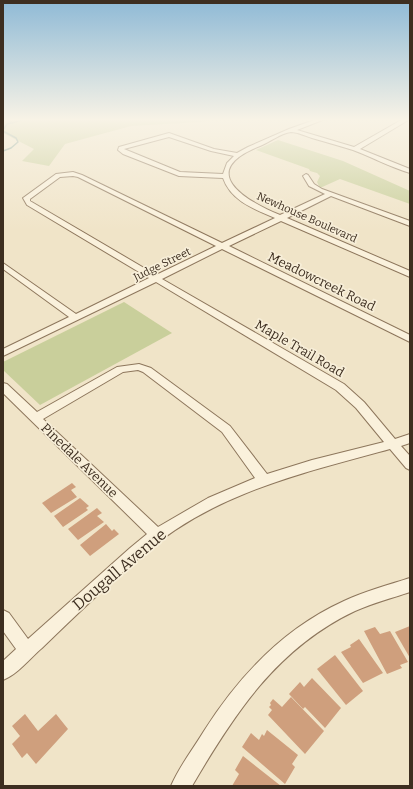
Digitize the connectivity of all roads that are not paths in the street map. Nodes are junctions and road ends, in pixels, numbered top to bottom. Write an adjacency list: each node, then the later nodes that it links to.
1 (134, 156): 5 (street)
2 (236, 156): 5 (street)
3 (372, 156): 4 (street)
4 (410, 171)
5 (226, 176): 8 (street, Newhouse Boulevard)
6 (306, 176): 7 (street)
7 (330, 194): 8 (street, Judge Street); 9 (street)
8 (280, 218): 10 (street, Judge Street); 12 (street, Newhouse Boulevard)
9 (410, 224)
10 (222, 247): 13 (street, Judge Street); 13 (street, Meadowcreek Road); 15 (street, Meadowcreek Road)
11 (3, 265): 14 (street)
12 (410, 274)
13 (155, 279): 14 (street, Judge Street); 20 (street, Maple Trail Road)
14 (76, 318): 16 (street, Judge Street)
15 (410, 339)
16 (3, 353)
17 (3, 387): 18 (street, Pinedale Avenue)
18 (36, 418): 22 (street); 23 (street, Pinedale Avenue)
19 (410, 438): 20 (street, Dougall Avenue)
20 (393, 444): 21 (street, Maple Trail Road); 22 (street, Dougall Avenue)
21 (410, 466)
22 (264, 480): 23 (street, Dougall Avenue)
23 (156, 534): 26 (street, Dougall Avenue)
24 (410, 585): 28 (street)
25 (3, 618): 26 (street)
26 (27, 651): 27 (street, Dougall Avenue)
27 (3, 672)
28 (180, 786)

